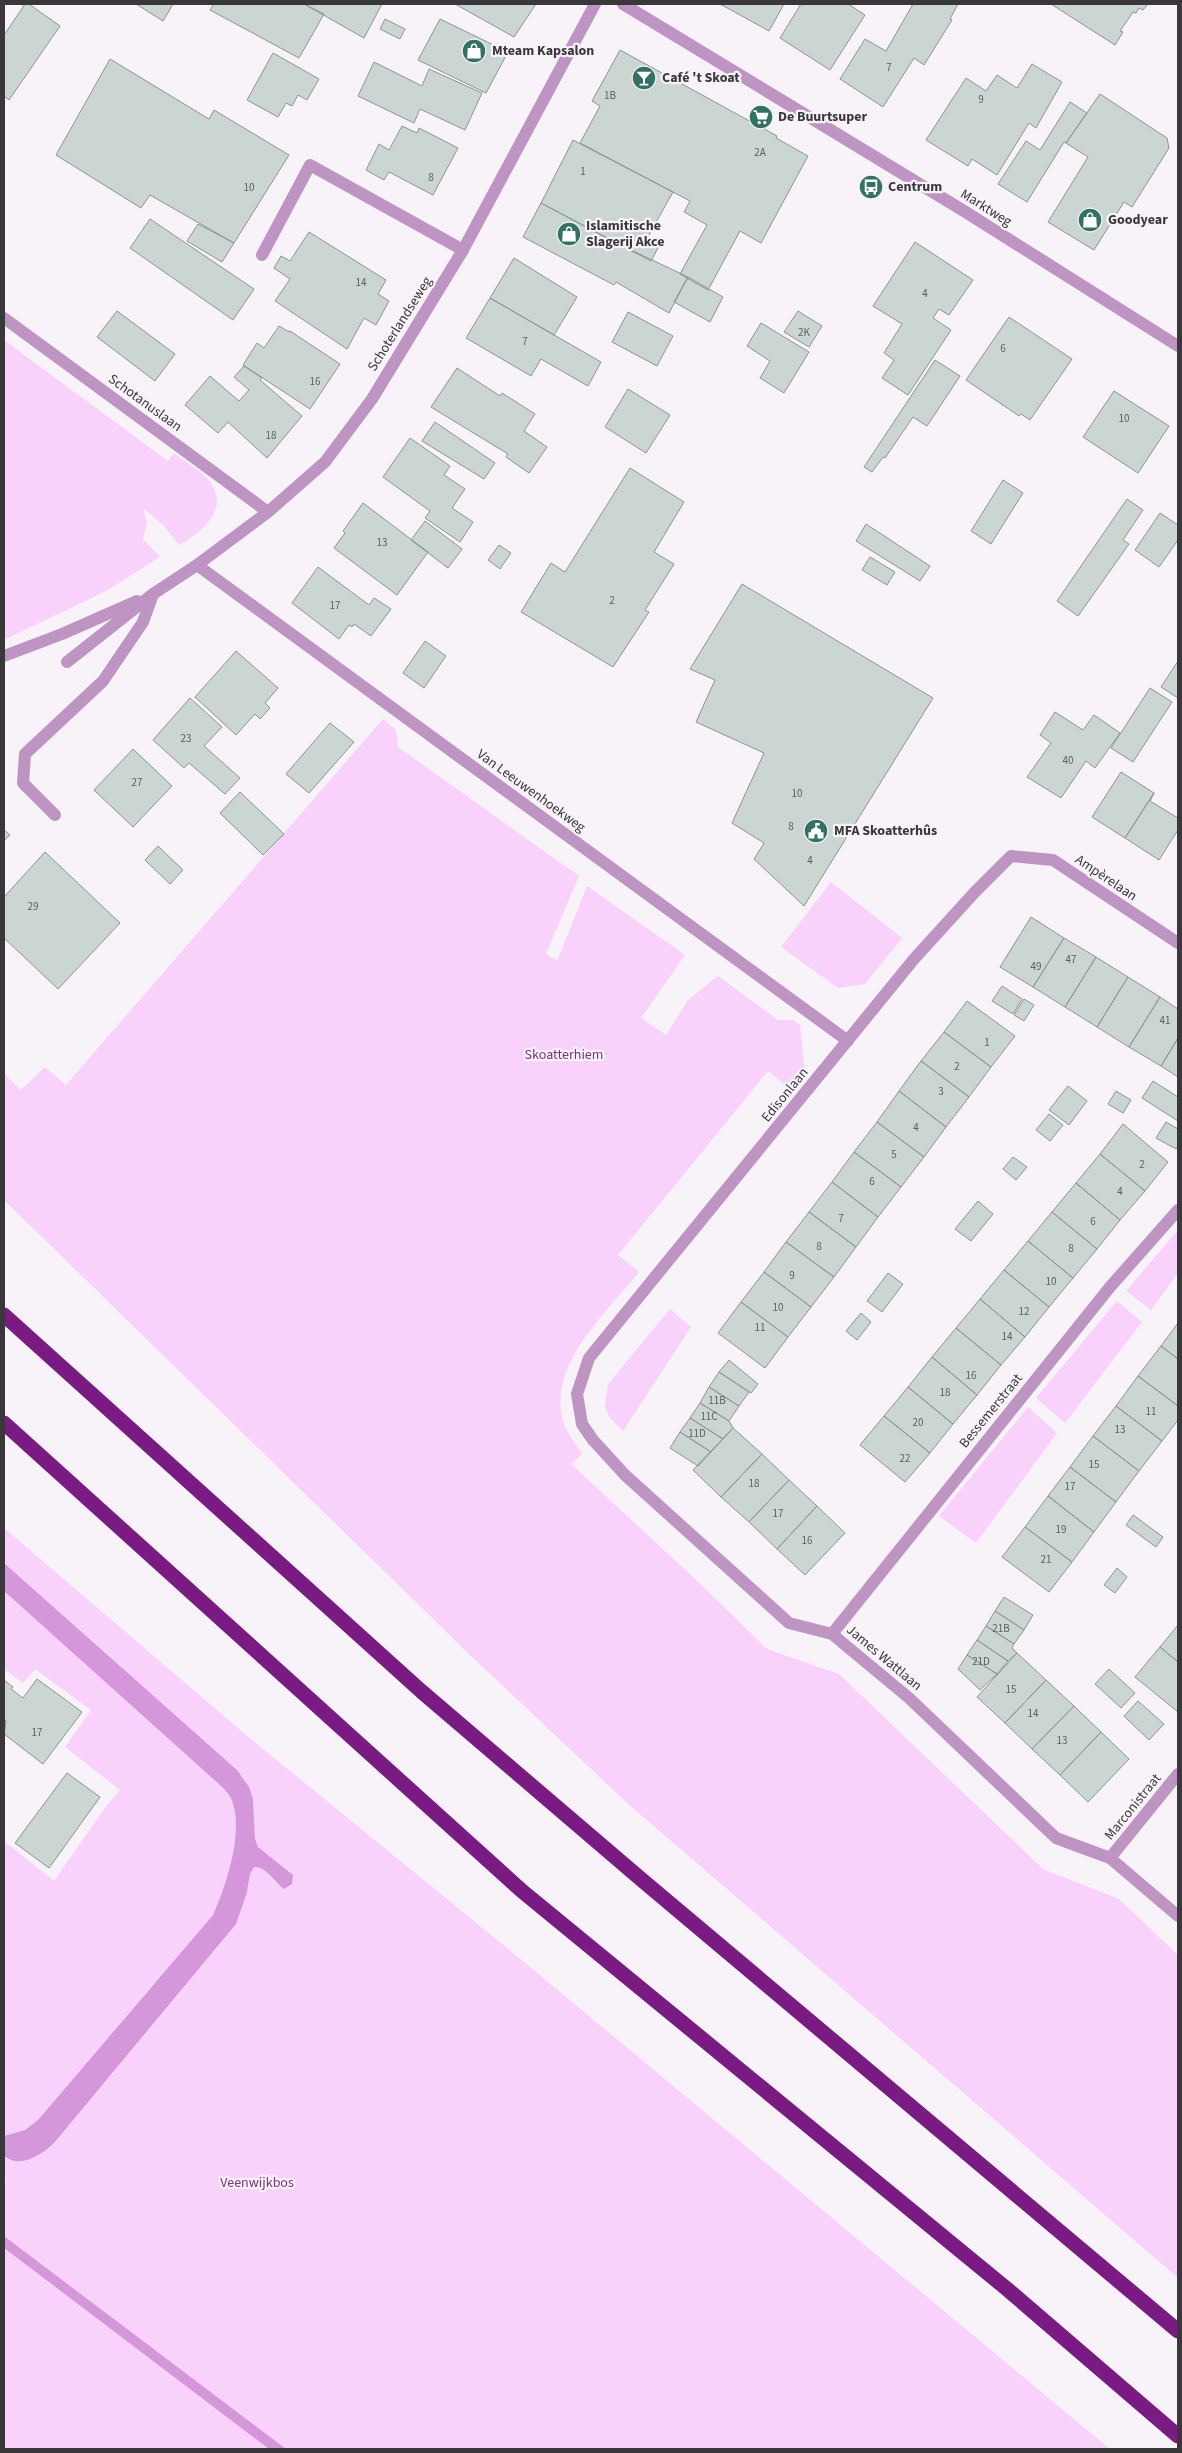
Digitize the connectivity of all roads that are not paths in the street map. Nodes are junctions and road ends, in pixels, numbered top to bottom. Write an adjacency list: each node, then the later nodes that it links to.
1 (595, 4): 3 (street, Schoterlandseweg)
2 (624, 4): 6 (street, Marktweg)
3 (463, 250): 4 (street); 7 (street, Schoterlandseweg)
4 (262, 256)
5 (4, 318): 7 (street, Schotanuslaan)
6 (1178, 346)
7 (268, 512): 8 (street, Schoterlandseweg)
8 (196, 565): 9 (street, Schoterlandseweg); 15 (street, Van Leeuwenhoekweg)
9 (153, 594): 10 (street); 11 (street, Schoterlandseweg); 12 (street)
10 (4, 656)
11 (67, 662)
12 (55, 816)
13 (1011, 856): 14 (street, Ampèrelaan); 15 (street, Edisonlaan)
14 (1178, 943)
15 (848, 1041): 18 (street, Edisonlaan)
16 (1178, 1210): 20 (street, Bessemerstraat)
17 (4, 1315): 24 (highway)
18 (588, 1358): 20 (street, James Wattlaan)
19 (4, 1423): 25 (highway)
20 (832, 1634): 22 (street, James Wattlaan)
21 (1178, 1774): 22 (street, Marconistraat)
22 (1110, 1858): 23 (street, James Wattlaan)
23 (1178, 1916)
24 (1178, 2331)
25 (1178, 2436)

